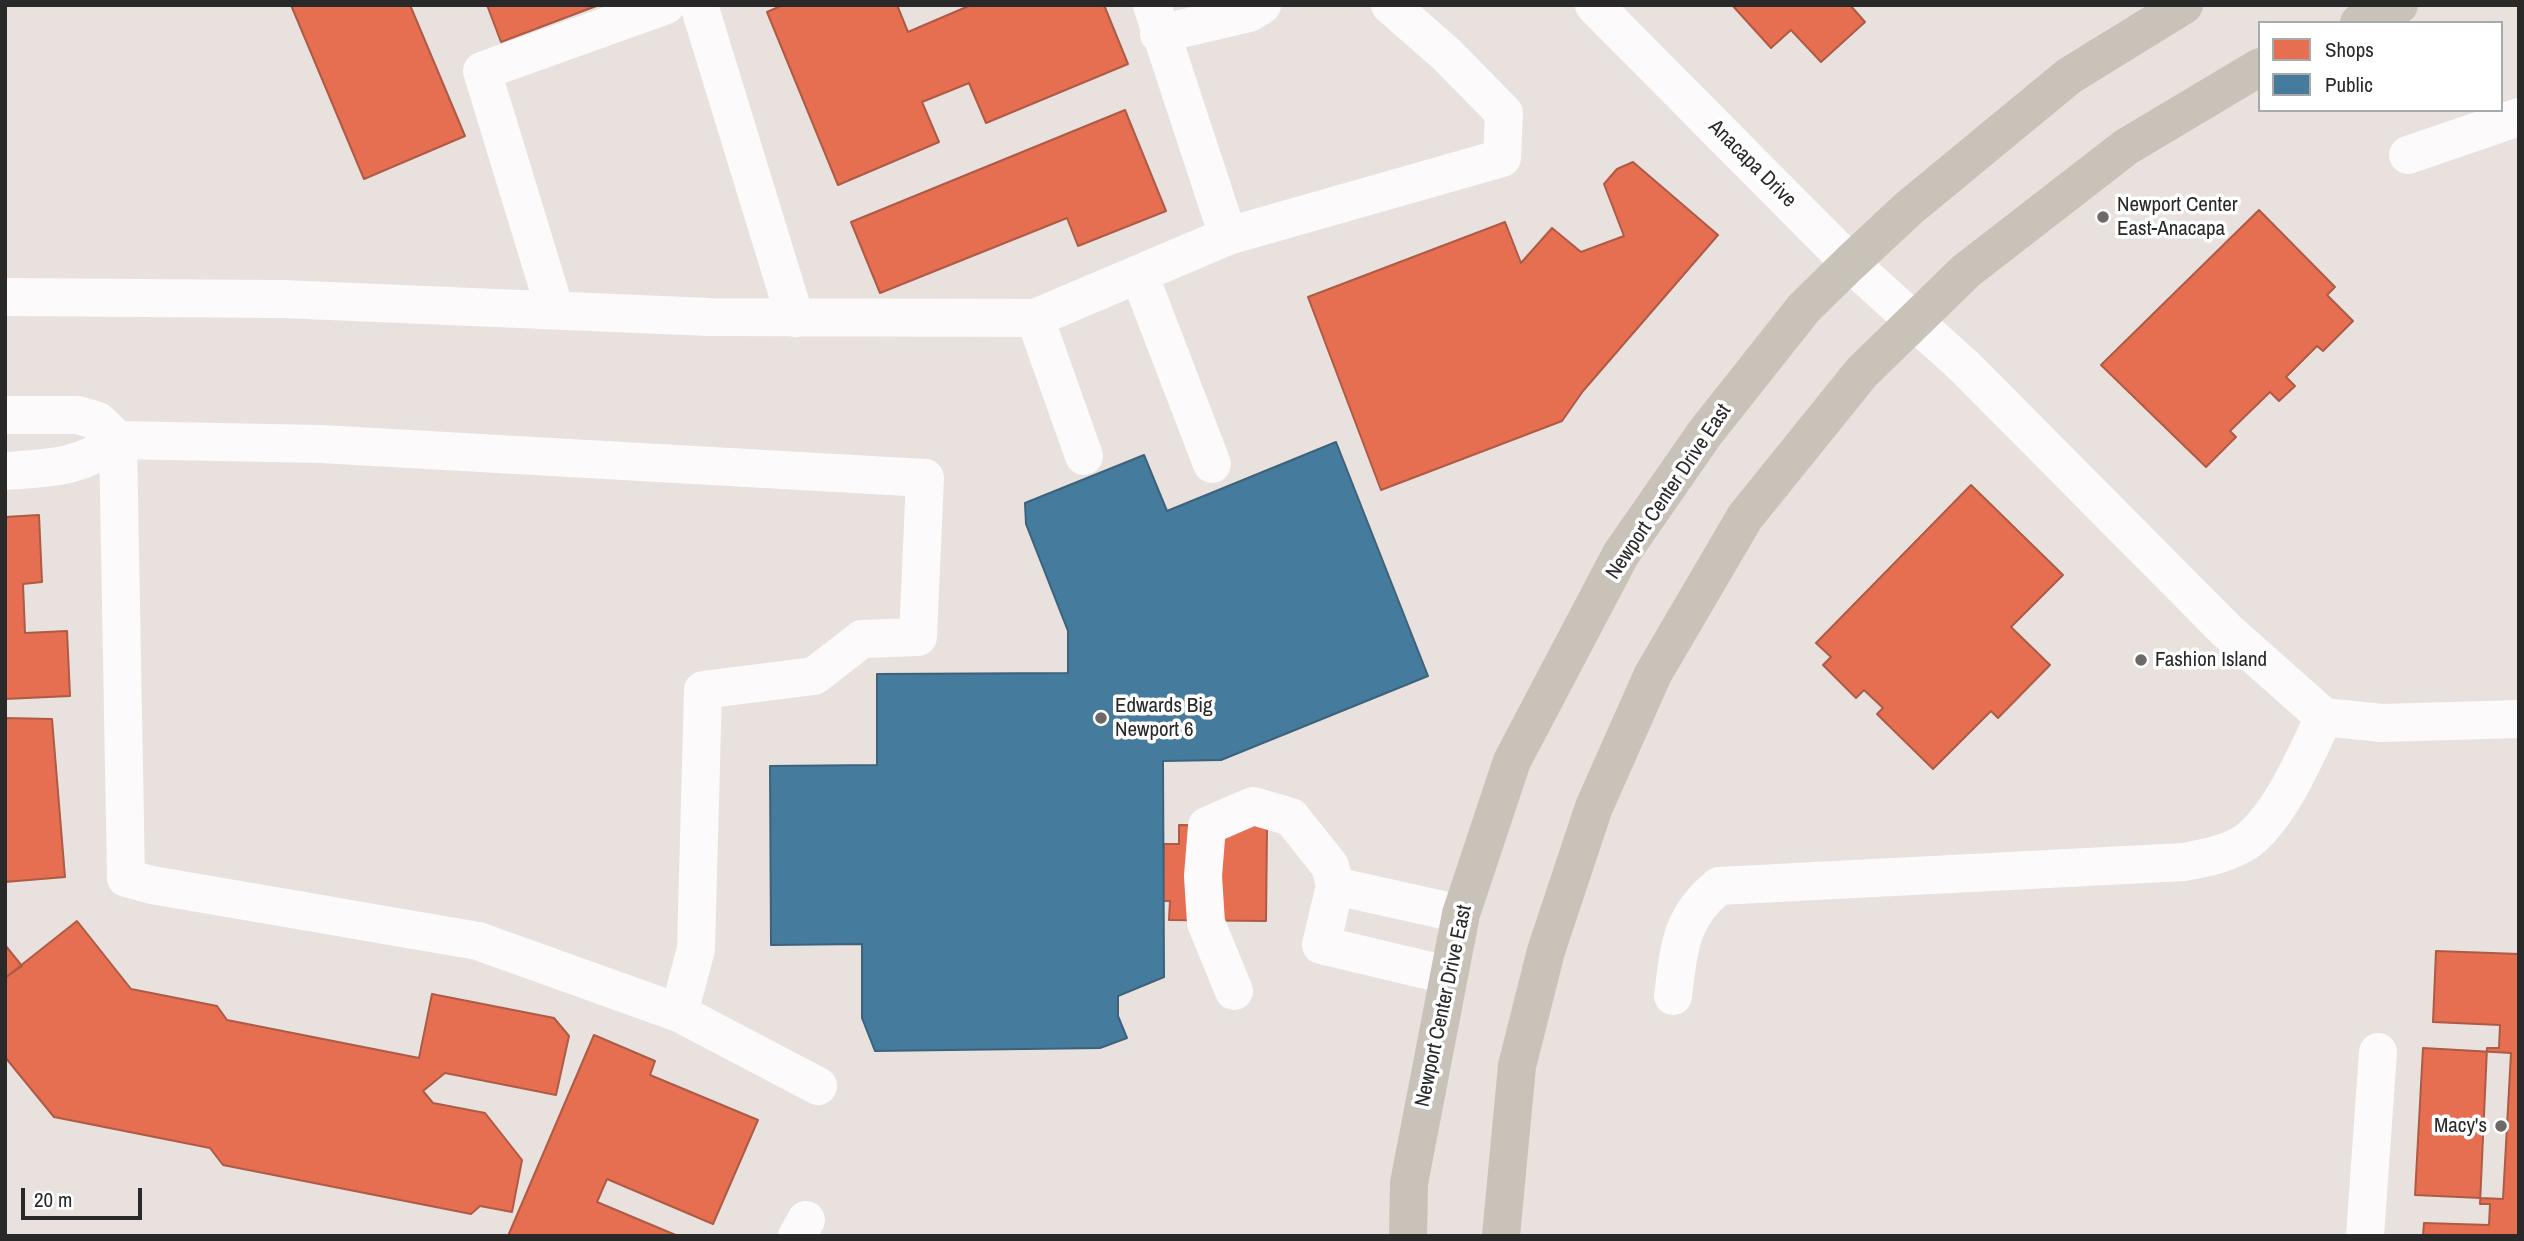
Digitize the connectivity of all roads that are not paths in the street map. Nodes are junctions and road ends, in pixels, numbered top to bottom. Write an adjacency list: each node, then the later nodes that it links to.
1 (666, 5): 17 (street)
2 (699, 5): 18 (street)
3 (1262, 5): 8 (street)
4 (1390, 5): 13 (street)
5 (1594, 5): 14 (street, Anacapa Drive)
6 (2184, 5): 14 (main road, Newport Center Drive East)
7 (2399, 5): 9 (main road)
8 (1156, 20): 13 (street)
9 (2363, 21)
10 (2258, 67): 20 (main road)
11 (2519, 117): 12 (street)
12 (2408, 155)
13 (1228, 236): 15 (street)
14 (1850, 263): 20 (street, Anacapa Drive); 29 (main road, Newport Center Drive East)
15 (1139, 274): 19 (street); 24 (street)
16 (5, 297): 17 (street)
17 (555, 310): 18 (street)
18 (795, 318): 19 (street)
19 (1035, 318): 23 (street)
20 (1913, 319): 26 (street, Anacapa Drive); 39 (main road)
21 (5, 415): 22 (street)
22 (118, 440): 25 (street); 33 (street); 33 (street)
23 (1084, 456)
24 (1212, 464)
25 (5, 471)
26 (2324, 718): 27 (street); 32 (street)
27 (2519, 719)
28 (1335, 886): 29 (street); 30 (street); 31 (street)
29 (1461, 914): 30 (main road, Newport Center Drive East)
30 (1447, 975): 38 (main road, Newport Center Drive East)
31 (1234, 991)
32 (1673, 996)
33 (679, 1013): 35 (street)
34 (2378, 1052): 40 (street)
35 (818, 1086)
36 (797, 1236): 37 (street)
37 (806, 1236)
38 (1408, 1236)
39 (1501, 1236)
40 (2365, 1236)

